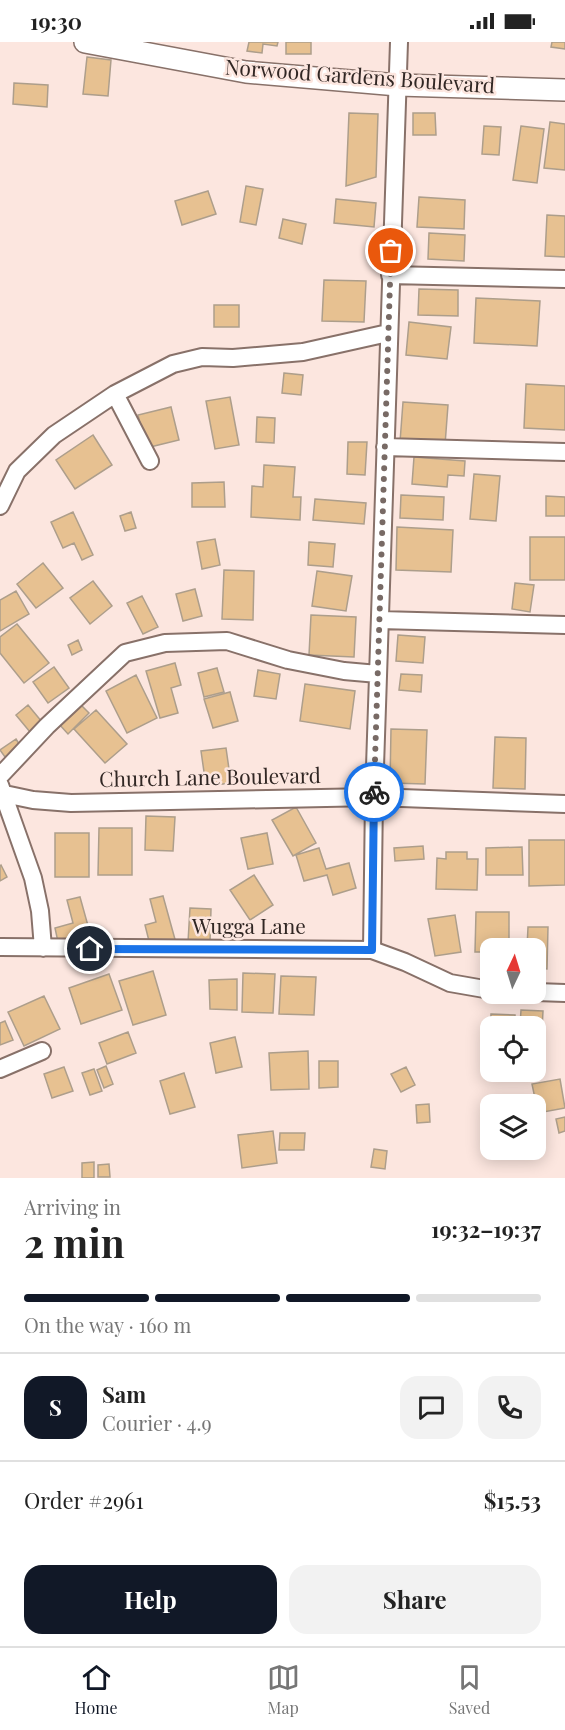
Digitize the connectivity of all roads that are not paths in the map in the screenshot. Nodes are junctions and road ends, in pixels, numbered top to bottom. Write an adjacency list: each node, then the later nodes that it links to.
1 (85, 42): 3 (street, Norwood Gardens Boulevard)
2 (399, 42): 3 (street)
3 (398, 85): 4 (street, Norwood Gardens Boulevard); 5 (street)
4 (565, 90)
5 (390, 275): 6 (street); 7 (street)
6 (565, 279)
7 (388, 333): 8 (street); 9 (street)
8 (115, 394): 11 (street); 12 (street)
9 (385, 447): 10 (street); 13 (street)
10 (565, 452)
11 (150, 461)
12 (0, 506)
13 (380, 620): 14 (street); 15 (street)
14 (565, 625)
15 (378, 674): 16 (street); 18 (street)
16 (0, 776)
17 (1, 790): 18 (street, Church Lane Boulevard); 21 (street)
18 (374, 797): 19 (street, Church Lane Boulevard); 22 (street)
19 (565, 804)
20 (0, 947): 21 (street, Wugga Lane)
21 (43, 948): 22 (street, Wugga Lane)
22 (372, 950): 23 (street, Wugga Lane)
23 (480, 988)
24 (546, 992): 25 (street)
25 (565, 993)
26 (42, 1051): 27 (street)
27 (0, 1070)

